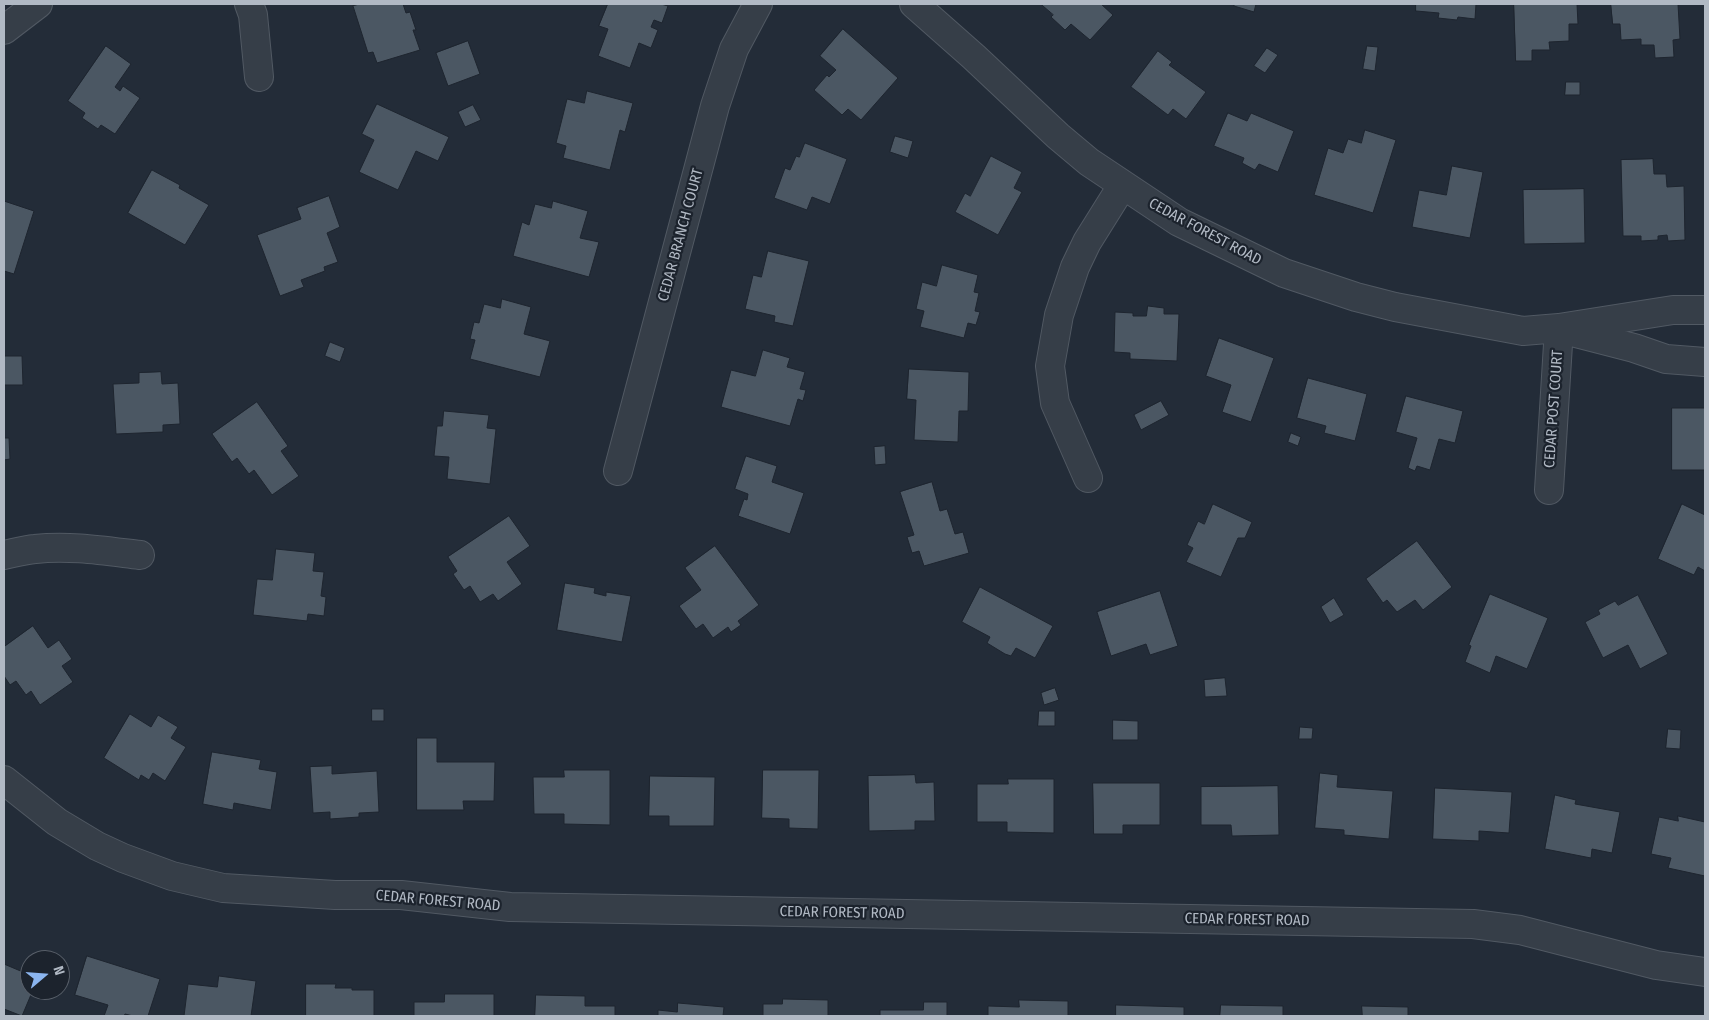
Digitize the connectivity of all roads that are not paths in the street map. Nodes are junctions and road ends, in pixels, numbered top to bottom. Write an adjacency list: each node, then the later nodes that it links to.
1 (38, 4): 5 (street)
2 (249, 4): 6 (street)
3 (758, 4): 11 (street, CEDAR BRANCH COURT)
4 (914, 4): 7 (street, CEDAR FOREST ROAD)
5 (5, 26)
6 (259, 77)
7 (1122, 186): 9 (street, CEDAR FOREST ROAD); 12 (street)
8 (1705, 310): 9 (street, CEDAR FOREST ROAD)
9 (1559, 328): 10 (street, CEDAR FOREST ROAD); 13 (street, CEDAR POST COURT)
10 (1705, 362)
11 (618, 471)
12 (1088, 478)
13 (1549, 490)
14 (4, 555): 15 (street)
15 (140, 556)
16 (4, 780): 17 (street, CEDAR FOREST ROAD)
17 (1705, 972)

